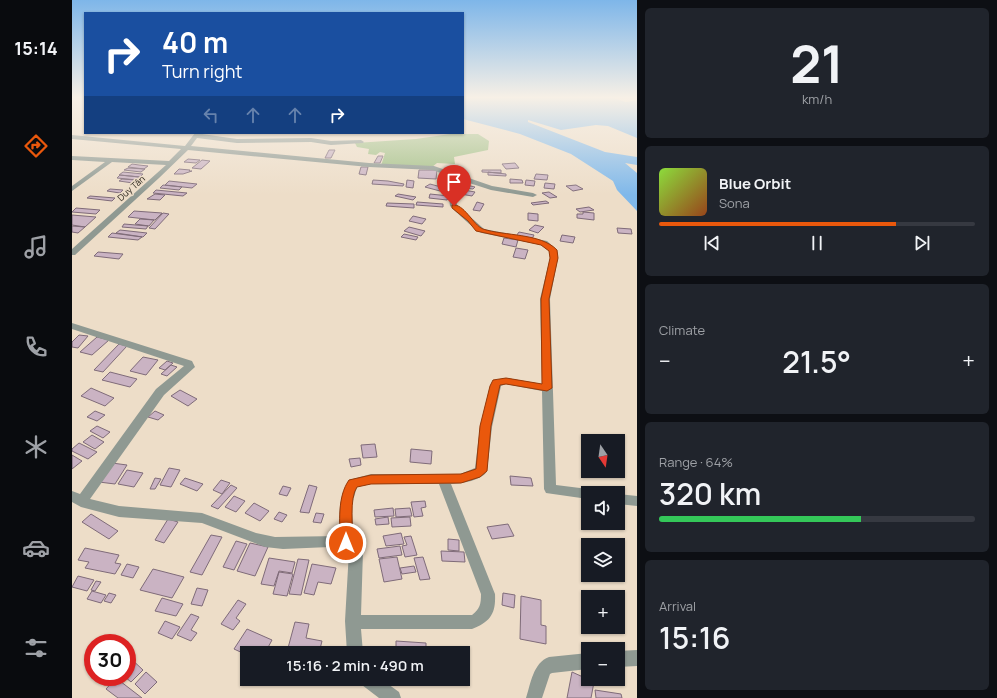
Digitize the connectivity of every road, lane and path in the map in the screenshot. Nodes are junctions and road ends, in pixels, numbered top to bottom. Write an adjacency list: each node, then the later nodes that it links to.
1 (197, 135): 3 (street); 4 (street, Duy Tân)
2 (72, 138): 4 (street)
3 (361, 142)
4 (186, 148): 7 (street, Duy Tân); 8 (street)
5 (72, 158): 6 (street)
6 (111, 160): 7 (street); 9 (street)
7 (171, 163): 11 (street, Duy Tân)
8 (454, 175): 10 (street); 13 (street)
9 (72, 189)
10 (533, 195)
11 (72, 253)
12 (72, 326): 16 (street)
13 (547, 388): 14 (street); 15 (street)
14 (444, 479): 19 (street); 20 (street)
15 (581, 493)
16 (76, 499): 19 (street)
17 (625, 500): 18 (street)
18 (637, 501)
19 (346, 543): 20 (street)
20 (353, 621): 21 (street)
21 (355, 646)
22 (637, 658): 23 (street)
23 (625, 659)
24 (581, 662): 27 (street)
25 (377, 686): 26 (street)
26 (393, 698)
27 (534, 698)

